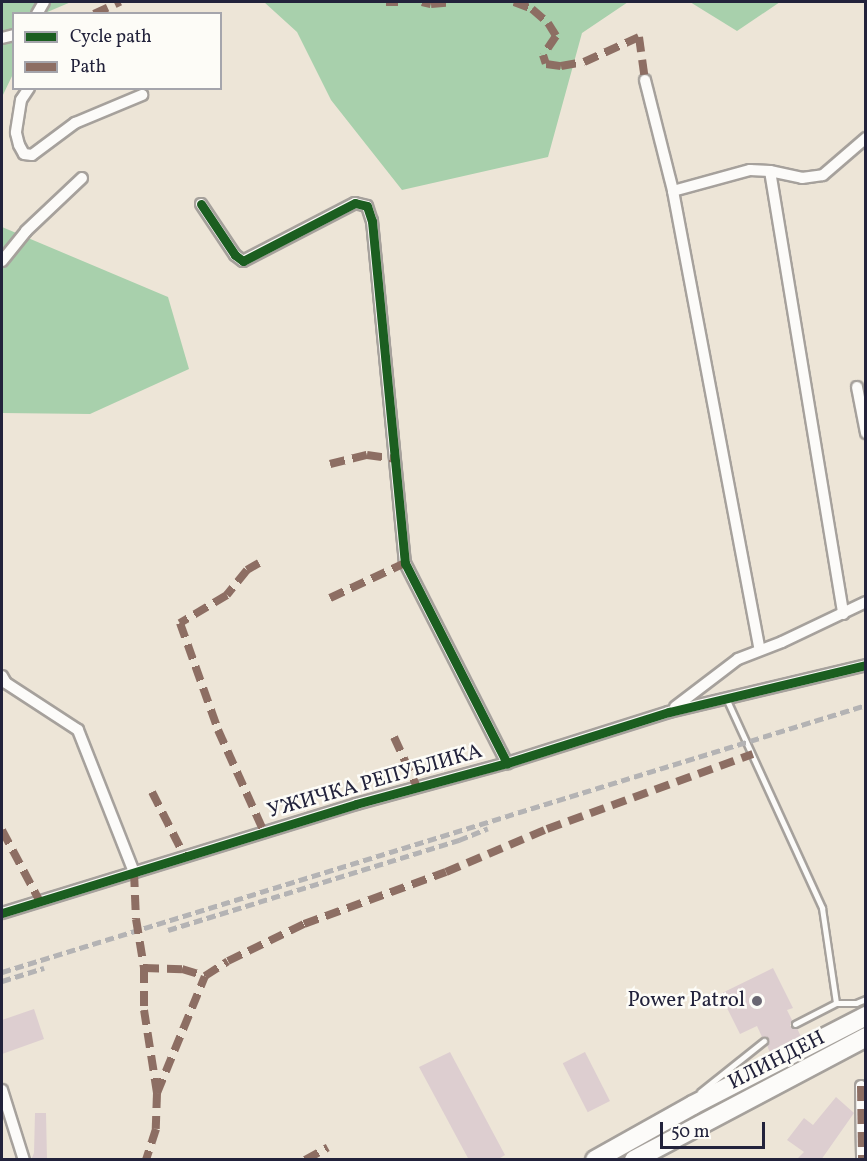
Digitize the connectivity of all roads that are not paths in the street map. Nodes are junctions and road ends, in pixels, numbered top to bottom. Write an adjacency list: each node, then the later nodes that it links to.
1 (645, 80): 7 (street)
2 (28, 90): 3 (street)
3 (142, 95)
4 (866, 138): 5 (street)
5 (770, 171): 7 (street); 13 (street)
6 (82, 178): 9 (street)
7 (673, 191): 14 (street)
8 (201, 204): 19 (street)
9 (2, 261)
10 (857, 387): 11 (street)
11 (866, 433)
12 (866, 602): 13 (street)
13 (843, 614): 14 (street)
14 (760, 650): 18 (street)
15 (866, 665): 17 (street, УЖИЧКА РЕПУБЛИКА)
16 (2, 676): 20 (street)
17 (726, 698): 18 (street, УЖИЧКА РЕПУБЛИКА); 23 (lane)
18 (669, 711): 19 (street, УЖИЧКА РЕПУБЛИКА)
19 (507, 763): 20 (street, УЖИЧКА РЕПУБЛИКА)
20 (134, 872): 21 (street, УЖИЧКА РЕПУБЛИКА)
21 (2, 913)
22 (866, 999): 23 (lane)
23 (836, 1003): 25 (lane)
24 (866, 1016): 30 (main road, ИЛИНДЕН)
25 (795, 1024)
26 (866, 1037): 33 (main road, ИЛИНДЕН)
27 (765, 1041): 30 (lane)
28 (861, 1086): 34 (street)
29 (2, 1090): 31 (street)
30 (665, 1122): 32 (main road, ИЛИНДЕН)
31 (24, 1160)
32 (595, 1160)
33 (634, 1160)
34 (862, 1160)

